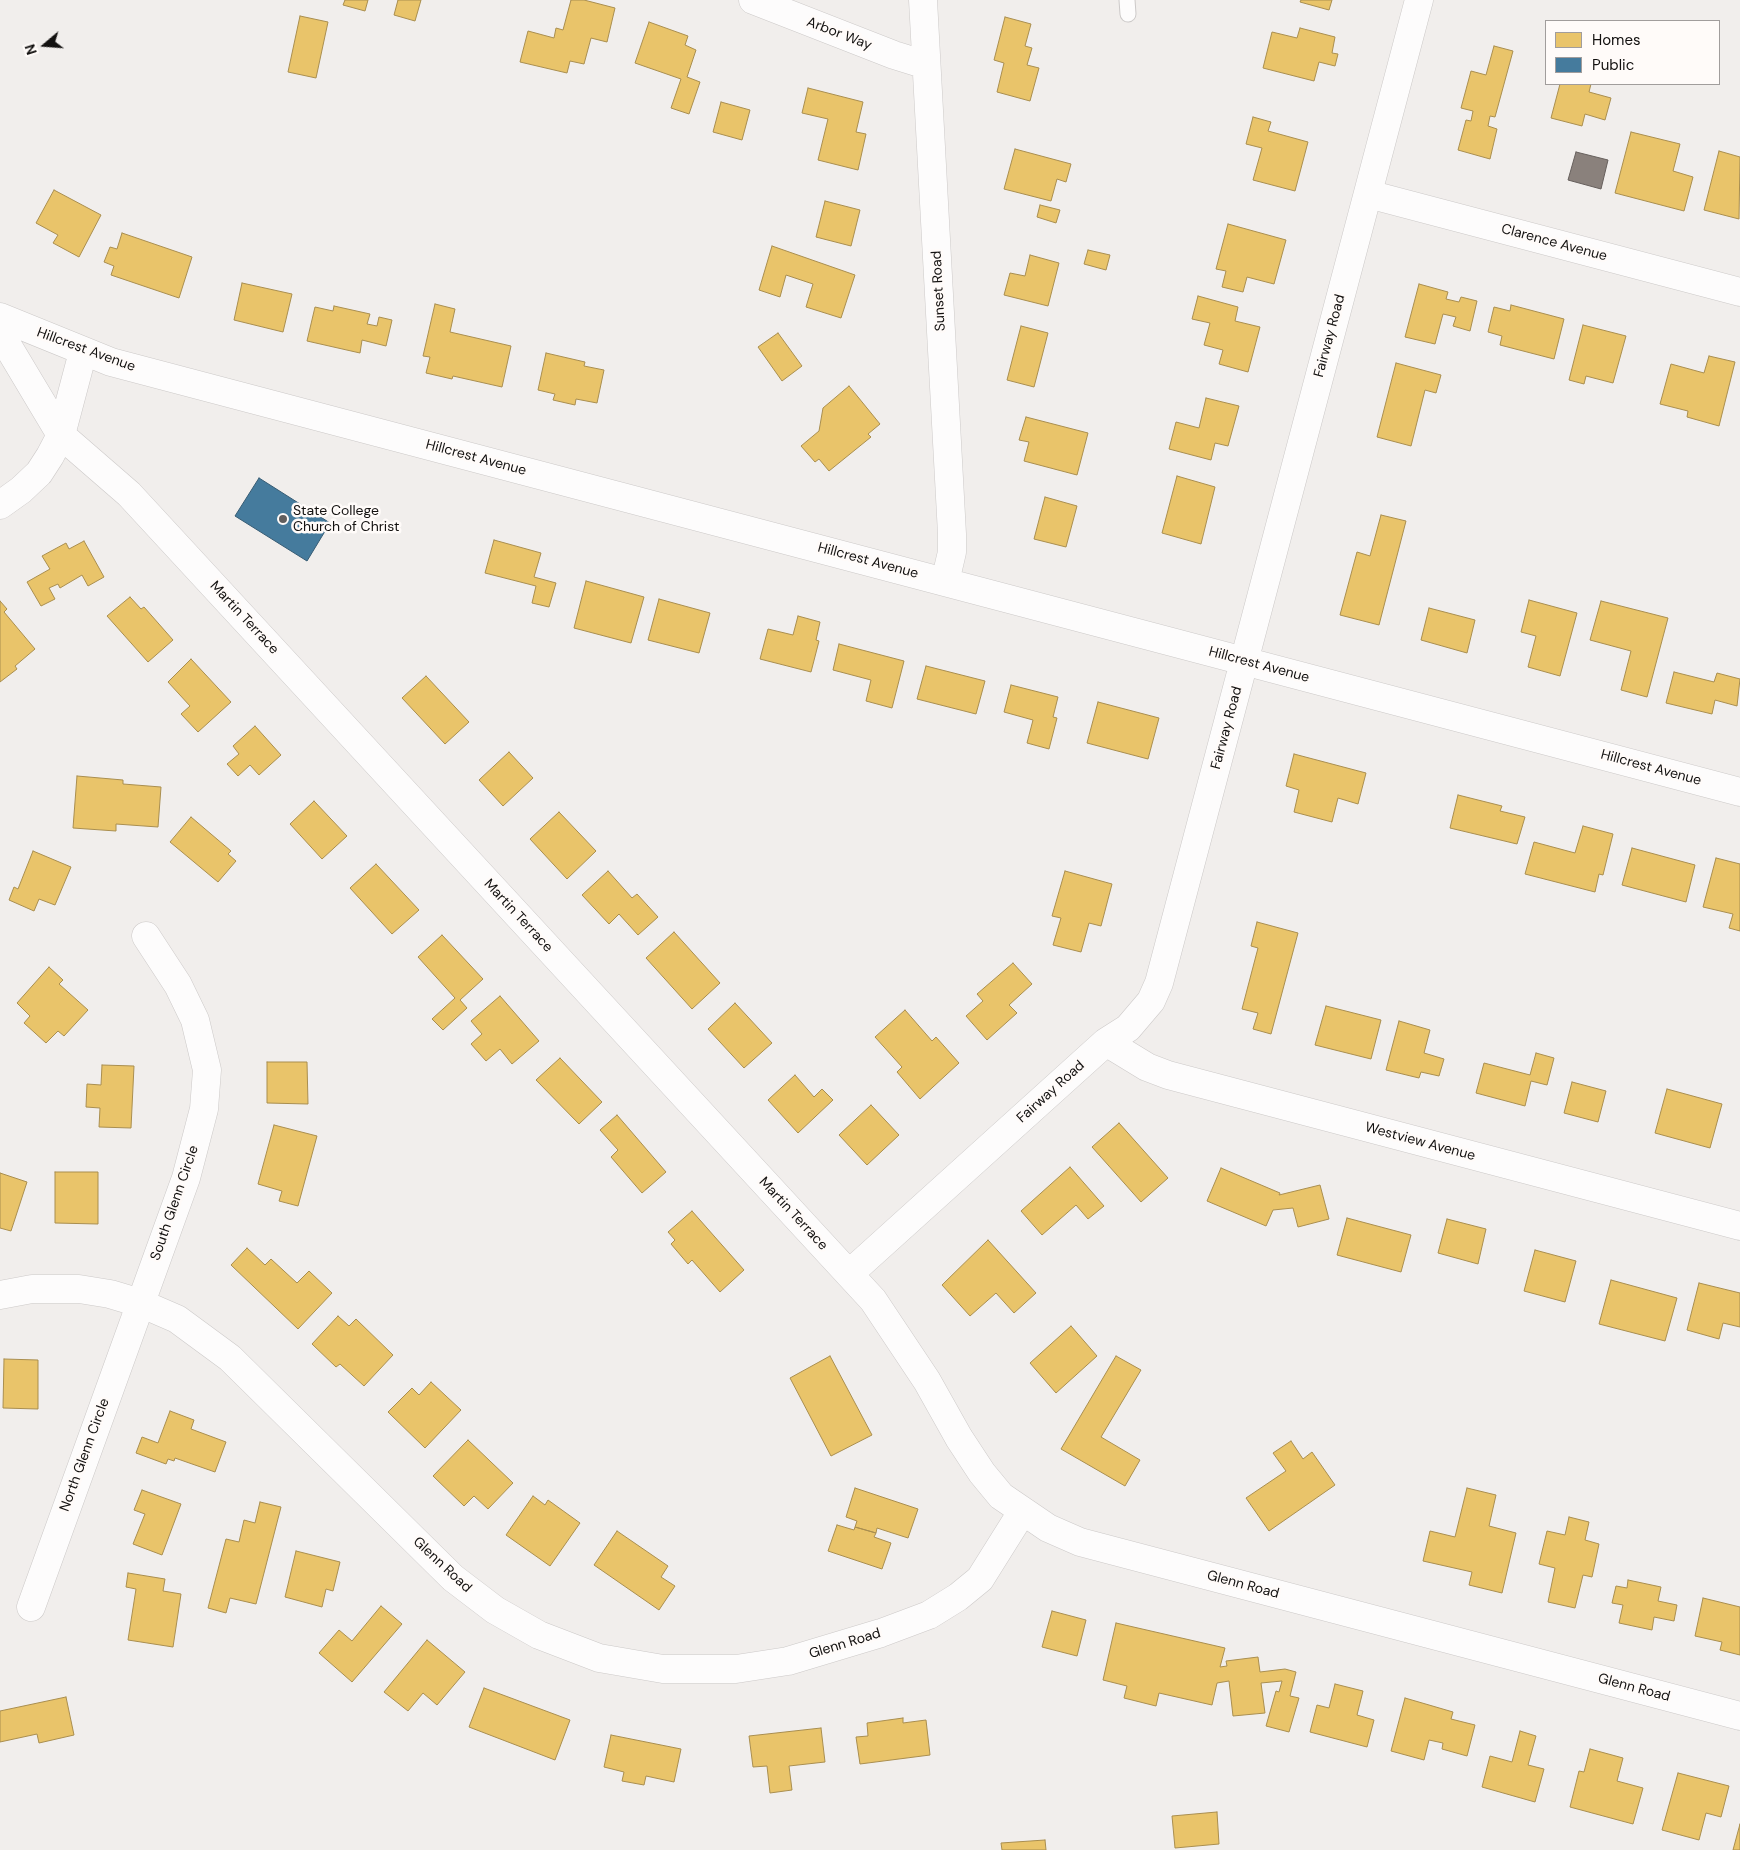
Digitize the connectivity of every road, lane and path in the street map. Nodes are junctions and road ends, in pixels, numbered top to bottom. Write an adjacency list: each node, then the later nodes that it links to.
1 (753, 0): 4 (street, Arbor Way)
2 (923, 0): 4 (street, Sunset Road)
3 (1419, 0): 5 (street, Fairway Road)
4 (926, 64): 12 (street, Sunset Road)
5 (1368, 194): 6 (street, Clarence Avenue); 13 (street, Fairway Road)
6 (1740, 292)
7 (0, 317): 9 (street, Hillcrest Avenue)
8 (0, 333): 10 (street, Martin Terrace)
9 (83, 352): 10 (street); 12 (street, Hillcrest Avenue)
10 (61, 435): 11 (street); 18 (street, Martin Terrace)
11 (0, 505)
12 (945, 582): 13 (street, Hillcrest Avenue)
13 (1245, 661): 14 (street, Hillcrest Avenue); 16 (street, Fairway Road)
14 (1740, 792)
15 (146, 936): 20 (street, South Glenn Circle)
16 (1106, 1042): 17 (street, Westview Avenue); 18 (street, Fairway Road)
17 (1740, 1226)
18 (849, 1274): 21 (street, Martin Terrace)
19 (0, 1295): 20 (street, Glenn Road)
20 (140, 1303): 21 (street, Glenn Road); 22 (street, North Glenn Circle)
21 (1022, 1512): 23 (street, Glenn Road)
22 (31, 1606)
23 (1740, 1716)

